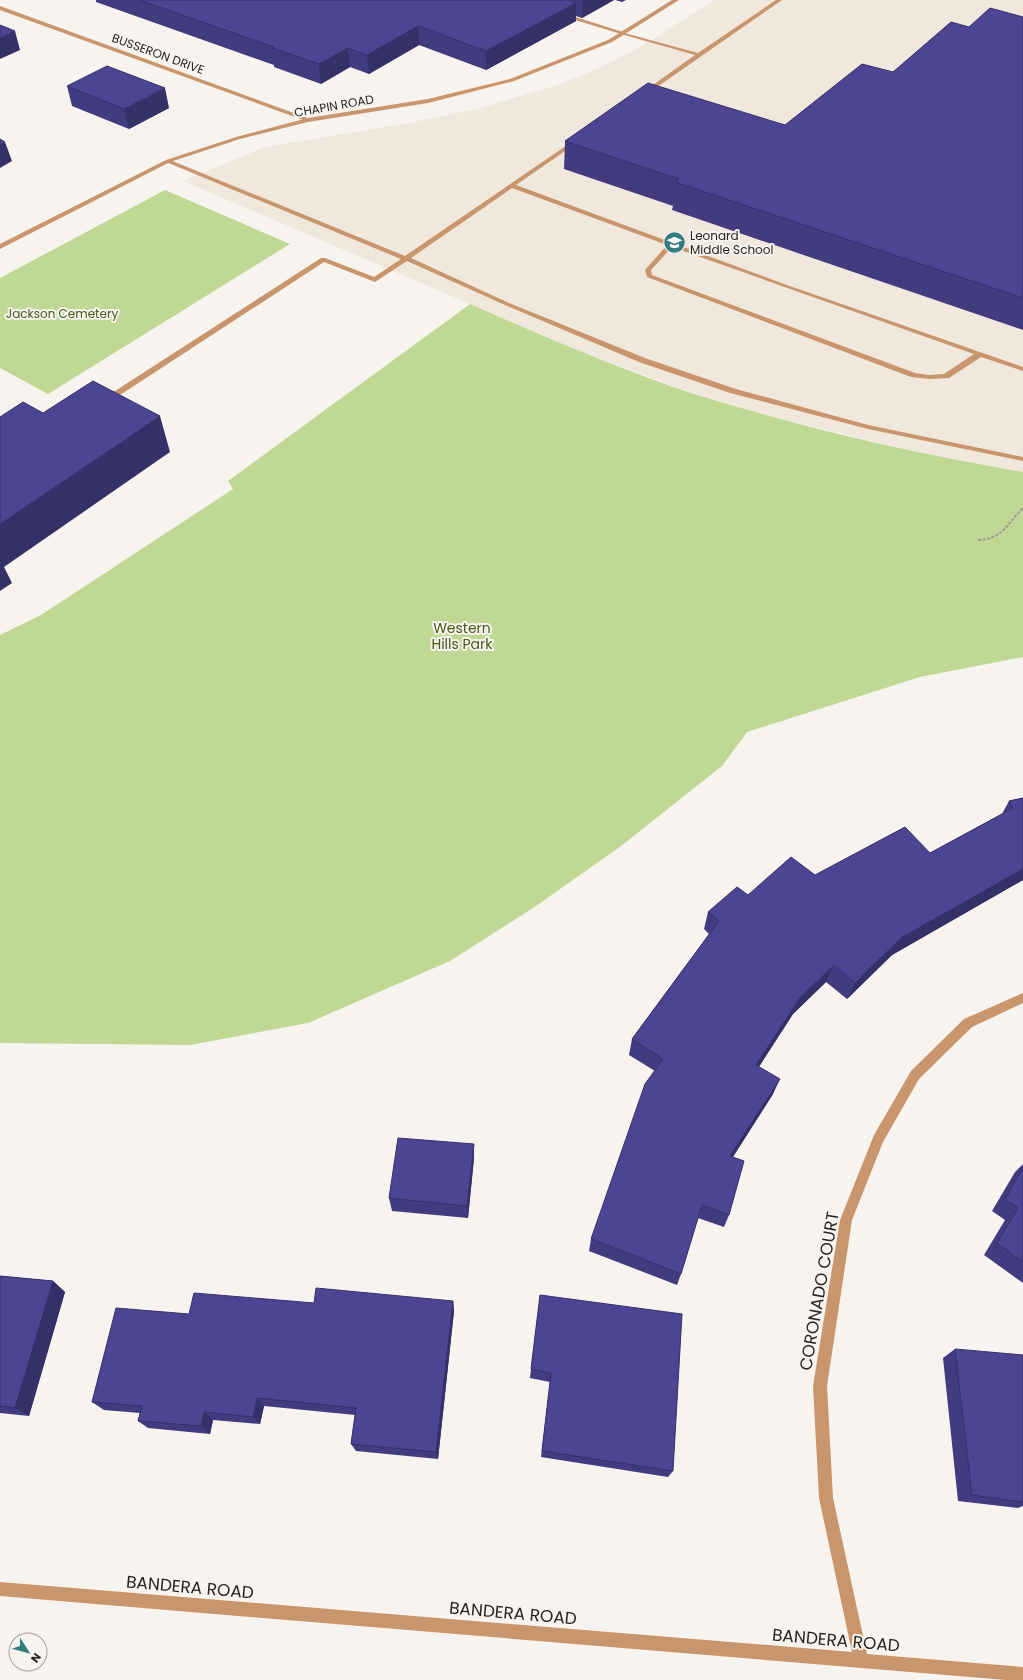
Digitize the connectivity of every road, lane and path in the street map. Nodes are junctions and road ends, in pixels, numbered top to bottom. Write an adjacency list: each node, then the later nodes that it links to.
1 (676, 0): 5 (street, CHAPIN ROAD)
2 (779, 0): 6 (street)
3 (0, 8): 8 (street, BUSSERON DRIVE)
4 (555, 12): 5 (street)
5 (623, 33): 6 (street); 8 (street, CHAPIN ROAD)
6 (699, 55): 7 (street)
7 (641, 96)
8 (308, 120): 10 (street, CHAPIN ROAD)
9 (583, 136): 11 (street)
10 (168, 162): 13 (street, CHAPIN ROAD); 14 (street)
11 (512, 186): 12 (street); 14 (street)
12 (671, 244): 15 (street); 15 (street)
13 (0, 247)
14 (407, 259): 17 (street); 18 (street)
15 (980, 354): 16 (street)
16 (1023, 369)
17 (94, 396)
18 (1023, 459)
19 (1023, 508): 20 (path)
20 (978, 540)
21 (1023, 998): 23 (street, CORONADO COURT)
22 (0, 1589): 23 (street, BANDERA ROAD)
23 (860, 1660): 24 (street, BANDERA ROAD)
24 (1023, 1674)

